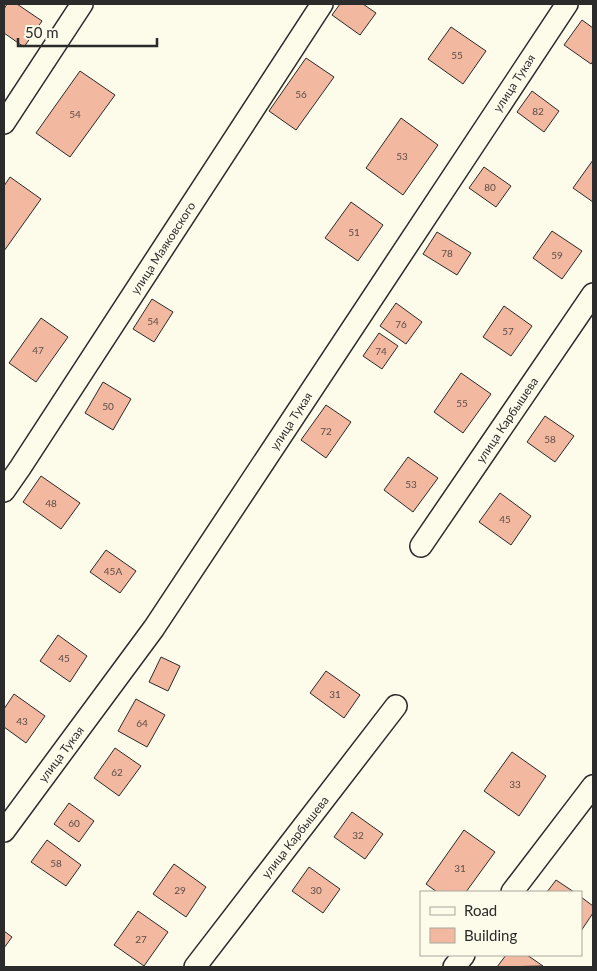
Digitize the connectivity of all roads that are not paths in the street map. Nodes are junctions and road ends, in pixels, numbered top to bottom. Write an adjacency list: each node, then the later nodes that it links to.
1 (82, 4): 4 (street)
2 (322, 4): 6 (street, улица Маяковского)
3 (567, 4): 10 (street, улица Тукая)
4 (4, 123)
5 (593, 294): 7 (street, улица Карбышева)
6 (4, 490)
7 (421, 546)
8 (396, 706): 13 (street, улица Карбышева)
9 (593, 786): 11 (street)
10 (4, 831)
11 (513, 891)
12 (463, 956): 14 (street)
13 (194, 967)
14 (454, 967)

